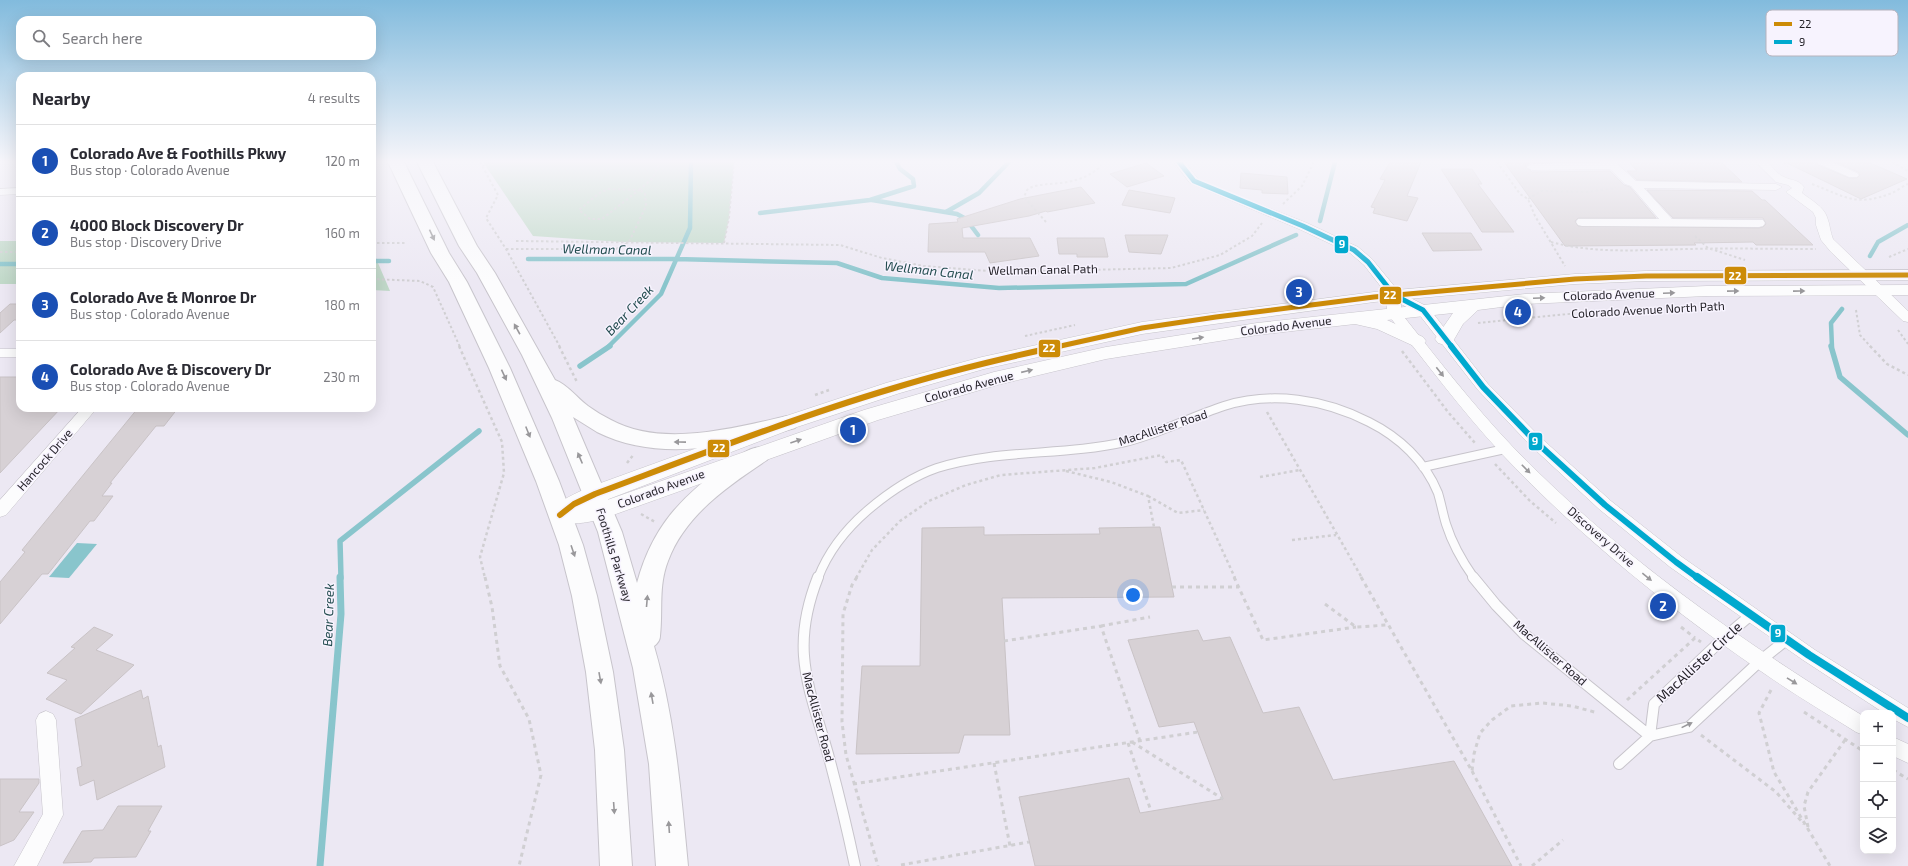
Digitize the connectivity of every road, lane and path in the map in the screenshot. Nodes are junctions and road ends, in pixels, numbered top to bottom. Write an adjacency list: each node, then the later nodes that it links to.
1 (416, 202): 69 (highway, one-way to 69)
2 (446, 202): 51 (highway, Foothills Parkway, one-way to 2)
3 (494, 202): 29 (path)
4 (588, 202): 5 (path)
5 (623, 202)
6 (646, 202): 21 (path)
7 (730, 202): 25 (path)
8 (1029, 202): 15 (path)
9 (1243, 202): 14 (street, Discovery Drive)
10 (1286, 202): 14 (path, Wellman Canal Path)
11 (1529, 202): 22 (path)
12 (1650, 202): 17 (street)
13 (1807, 202): 27 (street)
14 (1270, 214): 25 (path, Wellman Canal Path); 40 (street, Discovery Drive)
15 (1046, 222)
16 (1582, 222): 17 (street)
17 (1669, 223): 18 (street)
18 (1683, 223): 19 (street); 26 (path)
19 (1759, 223)
20 (516, 241): 21 (path)
21 (629, 242): 25 (path, Wellman Canal Path); 29 (path)
22 (1551, 242): 26 (path); 37 (path)
23 (376, 243): 24 (path)
24 (406, 243)
25 (724, 243)
26 (1708, 248): 27 (path); 33 (path)
27 (1835, 249): 34 (street)
28 (1908, 249): 32 (path)
29 (506, 250): 53 (path)
30 (0, 252): 31 (path)
31 (16, 252)
32 (1889, 257)
33 (1749, 261)
34 (1861, 274): 35 (main road, Colorado Avenue); 37 (main road, Colorado Avenue); 38 (street)
35 (1908, 275)
36 (376, 279): 113 (path)
37 (1575, 279): 40 (main road, Colorado Avenue)
38 (1877, 290): 39 (main road, Colorado Avenue); 41 (main road, Colorado Avenue, one-way to 38); 46 (street)
39 (1908, 290)
40 (1394, 304): 42 (main road, Colorado Avenue); 45 (main road, Colorado Avenue); 48 (street, Discovery Drive); 55 (main road, Colorado Avenue)
41 (1473, 305): 42 (main road, Colorado Avenue); 47 (main road)
42 (1422, 310): 47 (street)
43 (1856, 310): 52 (path)
44 (1592, 312): 47 (path, Colorado Avenue North Path)
45 (1351, 318): 48 (main road); 58 (main road, Colorado Avenue, one-way to 45)
46 (1908, 318)
47 (1448, 332): 77 (street)
48 (1416, 341): 56 (street, Discovery Drive, one-way to 56)
49 (0, 353): 50 (street)
50 (16, 353)
51 (532, 355): 55 (highway, one-way to 51); 65 (highway, Foothills Parkway, one-way to 51)
52 (1908, 375)
53 (582, 387)
54 (87, 412): 67 (street, Hancock Drive)
55 (787, 423): 65 (main road, Colorado Avenue)
56 (1506, 448): 59 (lane); 82 (street, Discovery Drive, one-way to 82)
57 (636, 451): 60 (path)
58 (759, 454): 65 (main road, Colorado Avenue); 86 (highway, one-way to 58)
59 (1423, 467): 93 (lane, MacAllister Road); 105 (lane, MacAllister Road)
60 (624, 468)
61 (1064, 470): 64 (path); 66 (path); 104 (path)
62 (1300, 470): 63 (path)
63 (1260, 477)
64 (1148, 496): 66 (path); 71 (path)
65 (599, 502): 69 (main road, Colorado Avenue); 86 (highway, Foothills Parkway)
66 (1204, 510): 75 (path)
67 (0, 511)
68 (640, 511): 70 (path)
69 (560, 514): 114 (highway, one-way to 114)
70 (657, 523)
71 (1154, 527)
72 (1336, 535): 73 (path)
73 (1292, 540)
74 (1172, 587): 75 (path)
75 (1239, 587): 81 (path)
76 (1325, 604): 81 (path)
77 (1751, 615): 82 (lane, MacAllister Circle); 83 (street)
78 (1150, 617): 80 (path)
79 (1387, 625): 81 (path)
80 (1101, 626): 84 (path); 95 (path)
81 (1356, 627)
82 (1726, 636): 85 (street, Discovery Drive); 93 (lane, MacAllister Circle)
83 (1786, 640): 85 (lane); 88 (street)
84 (1004, 641)
85 (1760, 660): 90 (street, Discovery Drive, one-way to 90); 91 (lane)
86 (647, 668): 115 (highway, Foothills Parkway, one-way to 86)
87 (1771, 690): 108 (path)
88 (1908, 718)
89 (46, 720): 112 (street)
90 (1860, 724)
91 (1689, 727): 93 (lane, one-way to 91); 108 (path)
92 (1198, 732): 95 (path)
93 (1650, 736): 100 (lane)
94 (1845, 740): 108 (path)
95 (1140, 741): 96 (path)
96 (1130, 742): 99 (path); 106 (path); 107 (path)
97 (1896, 748): 98 (street)
98 (1908, 754)
99 (994, 763): 104 (path); 111 (path)
100 (1619, 764)
101 (1472, 771): 119 (path)
102 (1896, 772): 103 (path)
103 (1908, 779)
104 (854, 784): 105 (path); 117 (path)
105 (837, 787): 116 (lane, MacAllister Road)
106 (1223, 800)
107 (1151, 811)
108 (1809, 830): 121 (path)
109 (1563, 840): 120 (path)
110 (1029, 842): 111 (path)
111 (1010, 846): 118 (path)
112 (25, 866)
113 (519, 866)
114 (616, 866)
115 (672, 866)
116 (856, 866)
117 (878, 866)
118 (900, 866)
119 (1521, 866)
120 (1532, 866)
121 (1830, 866)

